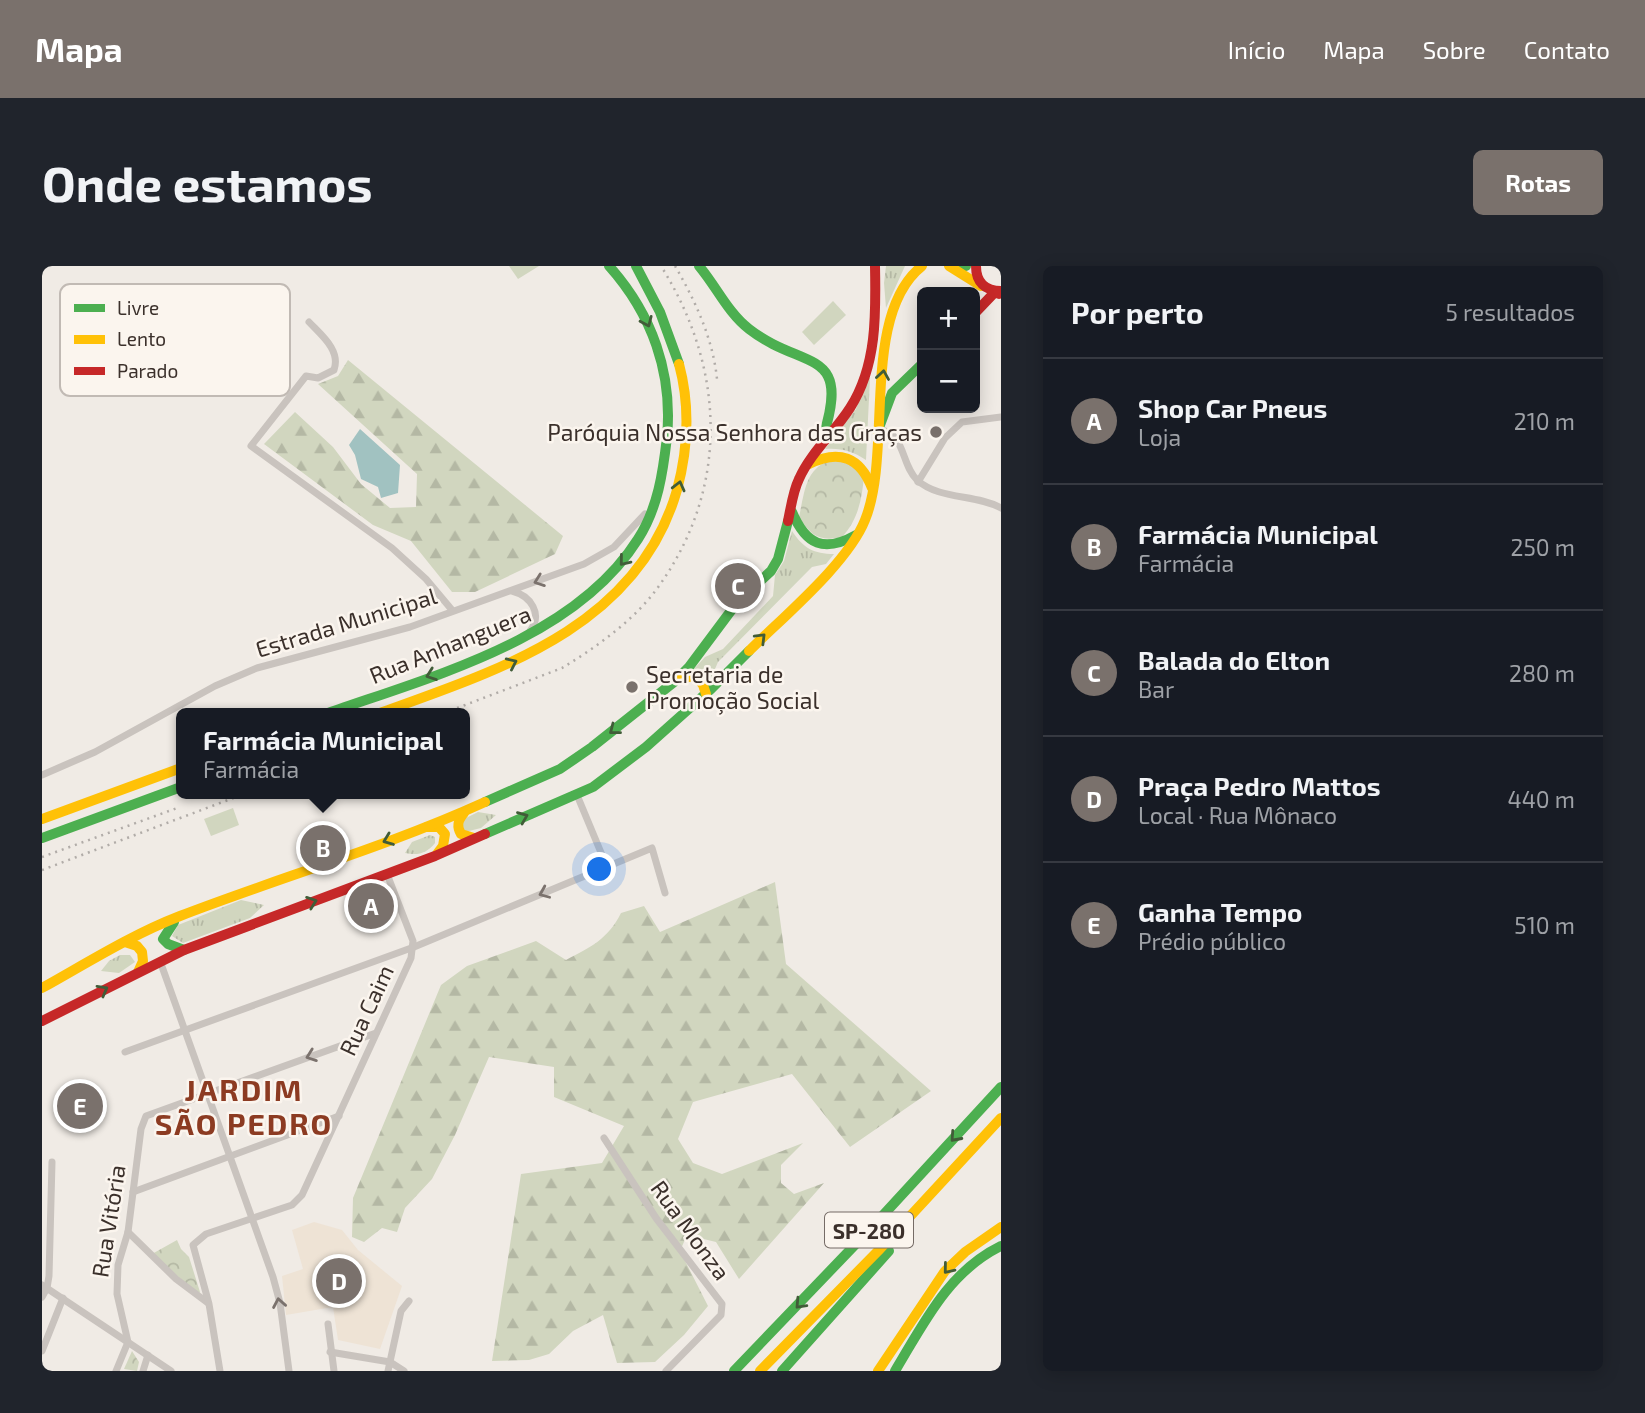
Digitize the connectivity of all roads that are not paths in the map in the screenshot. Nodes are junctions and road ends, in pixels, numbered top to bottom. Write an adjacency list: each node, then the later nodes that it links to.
1 (609, 266): 21 (main road, Rua Anhanguera, one-way to 21)
2 (636, 266): 31 (main road, one-way to 2)
3 (699, 266): 17 (main road)
4 (875, 266): 17 (main road)
5 (922, 266): 16 (main road, one-way to 5)
6 (949, 266): 10 (main road)
7 (955, 266): 8 (main road)
8 (966, 266)
9 (976, 266): 10 (main road)
10 (984, 288): 11 (main road)
11 (999, 292): 12 (main road)
12 (980, 309)
13 (309, 322): 26 (street)
14 (917, 369): 16 (main road)
15 (1001, 417): 19 (street)
16 (880, 427): 19 (street); 20 (main road)
17 (818, 447): 18 (main road)
18 (805, 468): 20 (main road); 23 (main road)
19 (918, 482): 22 (street)
20 (872, 491): 24 (main road)
21 (653, 503): 25 (street, Estrada Municipal, one-way to 25); 27 (main road, Rua Anhanguera, one-way to 27)
22 (1001, 508)
23 (792, 512): 24 (main road); 28 (main road)
24 (861, 531): 29 (main road, one-way to 24)
25 (511, 591): 26 (street, Estrada Municipal); 27 (street)
26 (452, 610): 33 (street, Estrada Municipal)
27 (524, 638): 30 (main road, Rua Anhanguera, one-way to 30)
28 (674, 682): 29 (main road); 36 (main road, one-way to 36)
29 (706, 694): 35 (main road)
30 (342, 708)
31 (393, 708)
32 (176, 770): 37 (main road)
33 (42, 775)
34 (176, 789): 39 (main road)
35 (577, 795): 40 (main road, one-way to 35); 42 (street)
36 (466, 811): 38 (main road); 40 (main road)
37 (42, 819)
38 (424, 827): 41 (main road); 45 (main road, one-way to 45)
39 (42, 838)
40 (474, 838): 41 (main road)
41 (435, 856): 43 (main road)
42 (607, 867): 44 (street); 47 (street, one-way to 47)
43 (387, 874): 47 (street); 48 (main road, one-way to 43)
44 (665, 893)
45 (178, 917): 46 (main road); 48 (main road)
46 (124, 942): 50 (main road); 51 (main road)
47 (414, 947): 53 (street); 54 (street, Rua Caim)
48 (184, 950): 49 (main road)
49 (160, 961): 50 (main road); 53 (street)
50 (138, 972): 52 (main road, one-way to 50)
51 (42, 988)
52 (42, 1021)
53 (184, 1029): 55 (street); 57 (street)
54 (376, 1033): 57 (street, one-way to 57); 58 (street, Rua Caim)
55 (125, 1052)
56 (1001, 1087): 89 (main road, SP-280, one-way to 89)
57 (208, 1093): 61 (street); 64 (street, Rua Vitória)
58 (339, 1116): 61 (street); 65 (street, Rua Caim)
59 (1001, 1118): 63 (main road, SP-280)
60 (604, 1138): 88 (street, Rua Monza)
61 (230, 1156): 64 (street); 65 (street)
62 (52, 1162): 69 (street)
63 (946, 1179): 90 (main road, SP-280); 91 (main road)
64 (133, 1192): 67 (street, Rua Vitória)
65 (251, 1220): 73 (street, Rua Caim); 84 (street, one-way to 65)
66 (1001, 1227): 92 (main road, one-way to 92)
67 (128, 1232): 73 (street); 75 (street, Rua Vitória)
68 (1001, 1246): 93 (main road)
69 (44, 1286): 70 (street); 71 (street)
70 (42, 1297)
71 (63, 1298): 75 (street); 76 (street)
72 (409, 1301): 79 (street)
73 (209, 1304): 83 (street)
74 (328, 1324): 77 (street)
75 (128, 1342): 78 (street); 80 (street)
76 (42, 1351)
77 (330, 1352): 79 (street); 85 (street)
78 (148, 1355): 81 (street); 82 (street)
79 (390, 1362): 86 (street); 87 (street)
80 (116, 1371)
81 (143, 1371)
82 (172, 1371)
83 (220, 1371)
84 (289, 1371)
85 (334, 1371)
86 (388, 1371)
87 (404, 1371)
88 (666, 1371)
89 (734, 1371)
90 (760, 1371)
91 (782, 1371)
92 (878, 1371)
93 (895, 1371)

